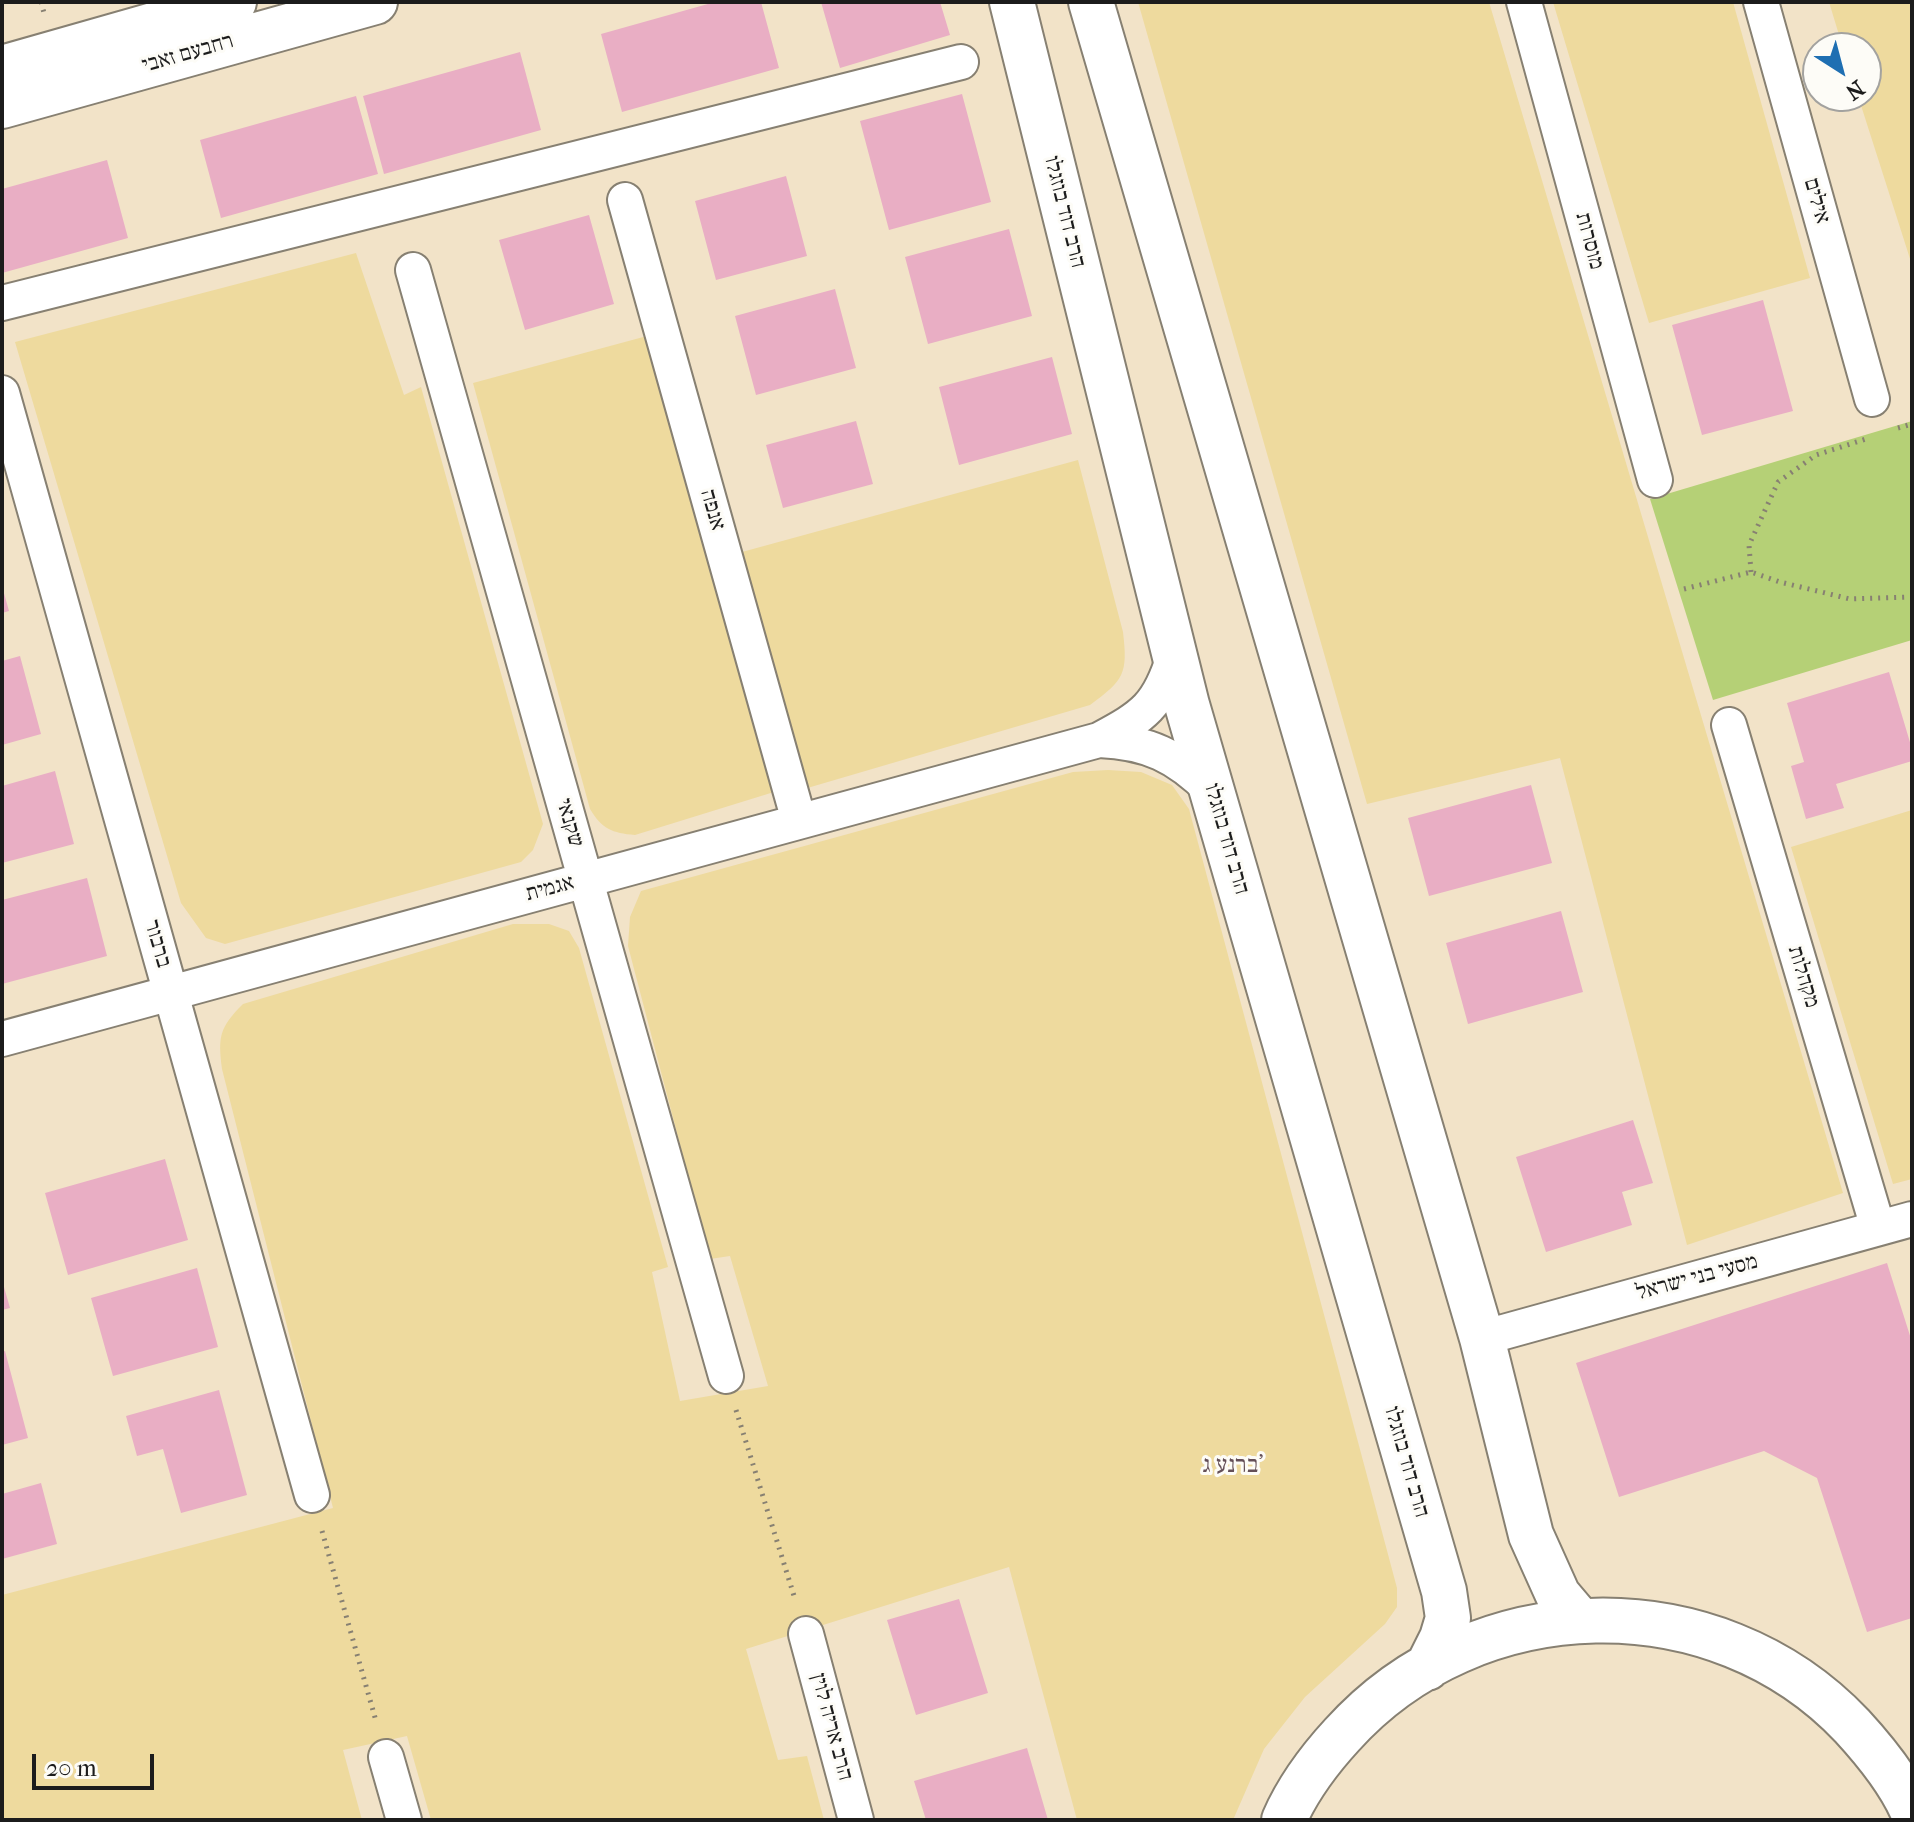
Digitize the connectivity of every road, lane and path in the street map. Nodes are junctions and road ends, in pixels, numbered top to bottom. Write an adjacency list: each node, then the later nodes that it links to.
1 (234, 2): 8 (street, רחבעם זאבי)
2 (375, 2): 9 (street, רחבעם זאבי)
3 (1012, 2): 22 (street, הרב דוד בוזגלו)
4 (1091, 2): 32 (street)
5 (1524, 2): 18 (street, מוסרות)
6 (1761, 2): 14 (street, אילים)
7 (961, 62): 12 (street)
8 (2, 68)
9 (2, 106)
10 (625, 200): 26 (street, אנפה)
11 (413, 270): 27 (street, שקנאי)
12 (2, 303)
13 (2, 393): 28 (street, ברבור)
14 (1872, 399)
15 (1912, 424): 16 (path)
16 (1892, 430)
17 (1881, 434): 19 (path)
18 (1655, 480)
19 (1751, 572): 20 (path); 21 (path)
20 (1684, 589)
21 (1912, 597)
22 (1174, 656): 24 (street, אגמית); 25 (street, הרב דוד בוזגלו)
23 (1729, 725): 31 (street, מקהלות)
24 (1099, 740): 25 (street, אגמית); 26 (street, אגמית)
25 (1211, 790): 37 (street, הרב דוד בוזגלו)
26 (799, 821): 27 (street, אגמית)
27 (585, 879): 28 (street, אגמית); 33 (street, שקנאי)
28 (171, 993): 29 (street, אגמית); 34 (street, ברבור)
29 (2, 1039)
30 (1912, 1219): 31 (street, מסעי בני ישראל)
31 (1878, 1228): 32 (street, מסעי בני ישראל)
32 (1482, 1338): 35 (street)
33 (726, 1376): 36 (path)
34 (312, 1495): 38 (path)
35 (1580, 1621): 37 (street); 39 (street)
36 (806, 1634): 41 (street, הרב אריה לוין)
37 (1427, 1668): 42 (street)
38 (386, 1757): 40 (street)
39 (1912, 1810)
40 (404, 1820)
41 (856, 1820)
42 (1284, 1820)

